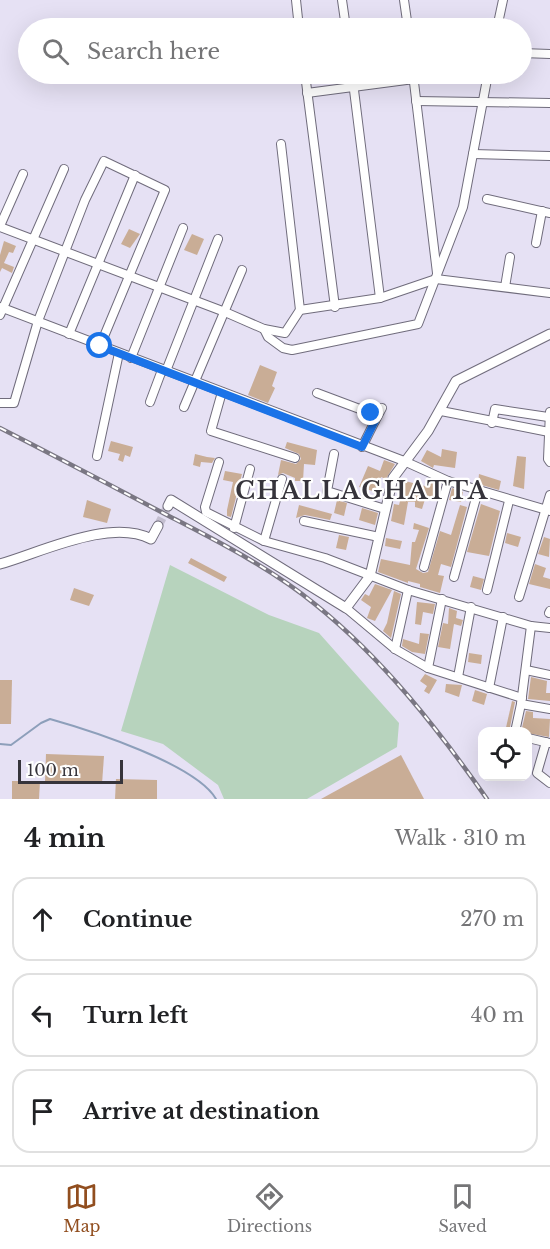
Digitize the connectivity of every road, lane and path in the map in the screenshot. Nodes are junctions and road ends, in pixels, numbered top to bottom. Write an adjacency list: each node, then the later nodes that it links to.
1 (296, 0): 5 (street)
2 (342, 0): 6 (street)
3 (404, 0): 7 (street)
4 (503, 0): 8 (street)
5 (298, 18)
6 (345, 18)
7 (407, 18)
8 (498, 18)
9 (532, 53): 10 (street)
10 (550, 54)
11 (306, 84): 17 (street)
12 (353, 84): 16 (street)
13 (369, 84): 16 (street)
14 (414, 84): 18 (street)
15 (486, 84): 19 (street)
16 (353, 87): 17 (street); 43 (street)
17 (307, 93): 45 (street)
18 (416, 101): 19 (street); 39 (street)
19 (483, 102): 20 (street); 22 (street)
20 (550, 103)
21 (281, 144): 47 (street)
22 (473, 154): 23 (street); 39 (street)
23 (550, 156)
24 (64, 169): 31 (street)
25 (23, 174): 29 (street)
26 (135, 175): 34 (street); 36 (street); 38 (street)
27 (487, 200): 28 (street)
28 (546, 212): 33 (street)
29 (0, 226): 31 (street)
30 (183, 228): 40 (street)
31 (32, 239): 34 (street); 46 (street)
32 (219, 239): 44 (street)
33 (536, 243)
34 (65, 252): 36 (street); 49 (street)
35 (510, 257): 41 (street)
36 (98, 264): 38 (street); 52 (street)
37 (242, 270): 48 (street)
38 (130, 276): 40 (street); 55 (street)
39 (436, 277): 41 (street); 43 (street); 54 (street)
40 (159, 287): 44 (street); 57 (street)
41 (505, 287): 42 (street)
42 (550, 293)
43 (380, 298): 45 (street)
44 (194, 300): 48 (street); 58 (street)
45 (335, 307): 47 (street)
46 (1, 310): 49 (street)
47 (300, 310): 51 (street)
48 (225, 312): 50 (street); 59 (street)
49 (38, 321): 52 (street); 63 (street)
50 (264, 329): 51 (street); 54 (street)
51 (285, 333): 54 (street)
52 (69, 334): 55 (street)
53 (550, 334): 66 (street)
54 (280, 344)
55 (100, 346): 56 (street)
56 (119, 353): 57 (street); 74 (street)
57 (131, 358): 58 (street)
58 (164, 370): 59 (street); 62 (street)
59 (196, 383): 60 (street); 64 (street)
60 (222, 392): 72 (street); 75 (street)
61 (317, 393): 68 (street)
62 (150, 402)
63 (0, 403)
64 (184, 407)
65 (382, 408): 68 (street)
66 (441, 411): 69 (street); 76 (street)
67 (549, 414): 69 (street); 70 (street)
68 (375, 421): 72 (street)
69 (492, 423): 70 (street)
70 (549, 430): 71 (street)
71 (549, 444): 78 (street)
72 (362, 447): 76 (street)
73 (334, 454): 86 (street)
74 (97, 456)
75 (295, 458)
76 (404, 461): 81 (street); 86 (street)
77 (219, 462): 90 (street)
78 (550, 462)
79 (250, 469): 90 (street)
80 (282, 479): 92 (street)
81 (448, 481): 82 (street); 94 (street)
82 (478, 491): 84 (street); 96 (street)
83 (550, 495): 87 (street)
84 (509, 501): 87 (street); 98 (street)
85 (168, 506): 102 (street)
86 (385, 509): 91 (street)
87 (548, 511): 99 (street)
88 (304, 521): 91 (street)
89 (158, 526): 93 (street)
90 (234, 528): 92 (street)
91 (379, 537): 95 (street)
92 (264, 541): 95 (street)
93 (0, 564)
94 (424, 567)
95 (370, 576): 97 (street); 102 (street)
96 (454, 577)
97 (408, 590): 100 (street); 106 (street)
98 (487, 590)
99 (519, 597)
100 (442, 599): 101 (street); 107 (street)
101 (471, 607): 103 (street); 110 (street)
102 (346, 609): 106 (street)
103 (503, 618): 104 (street); 111 (street)
104 (531, 626): 105 (street); 108 (street)
105 (550, 628)
106 (395, 649): 107 (street)
107 (428, 668): 110 (street)
108 (526, 670): 109 (street); 112 (street)
109 (550, 675)
110 (458, 677): 111 (street)
111 (489, 688): 112 (street)
112 (521, 701): 113 (street); 114 (street)
113 (550, 709)
114 (516, 727)
115 (532, 739): 116 (street)
116 (548, 743): 117 (street)
117 (550, 783)

